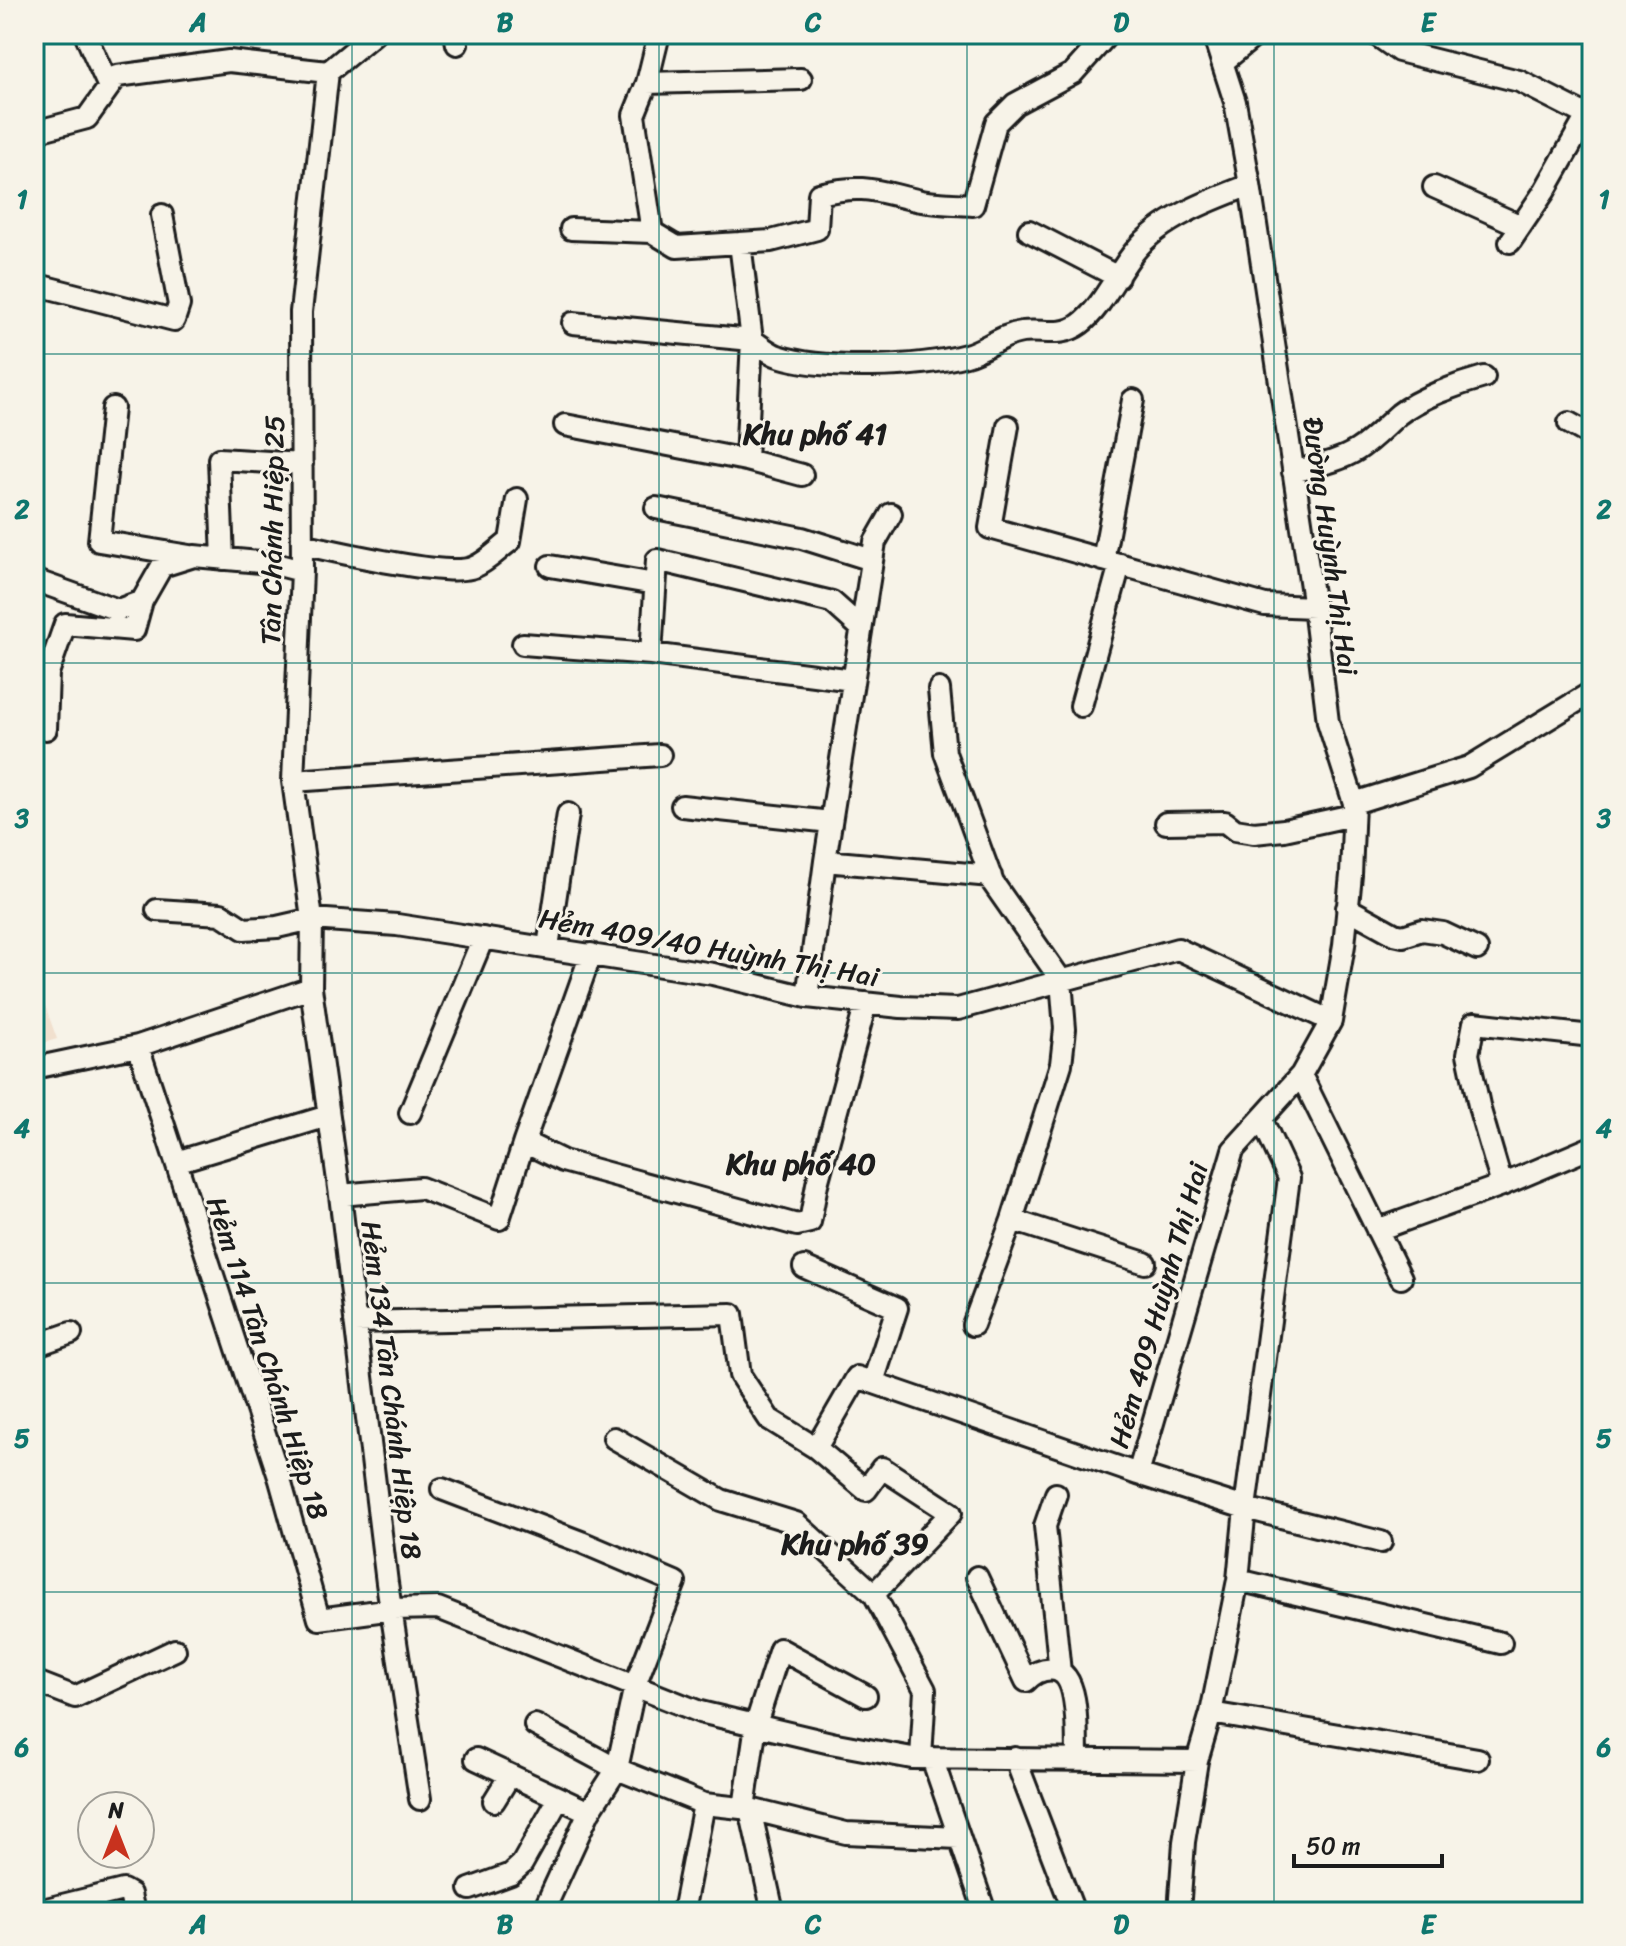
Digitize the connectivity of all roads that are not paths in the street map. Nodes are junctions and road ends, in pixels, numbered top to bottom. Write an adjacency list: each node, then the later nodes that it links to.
1 (85, 34): 12 (street)
2 (374, 34): 9 (street)
3 (659, 34): 11 (street)
4 (1108, 34): 21 (street)
5 (1213, 34): 8 (street, Đường Huỳnh Thị Hai)
6 (1257, 34): 8 (street)
7 (1375, 34): 13 (street)
8 (1223, 62): 15 (street, Đường Huỳnh Thị Hai)
9 (328, 72): 12 (street); 34 (street, Tân Chánh Hiệp 25)
10 (801, 79): 11 (street)
11 (647, 83): 20 (street)
12 (109, 87): 14 (street)
13 (1590, 117): 16 (street)
14 (34, 132)
15 (1250, 185): 22 (street); 35 (street, Đường Huỳnh Thị Hai)
16 (1434, 187)
17 (162, 215): 23 (street)
18 (571, 229): 20 (street)
19 (1029, 231): 22 (street)
20 (652, 232): 21 (street)
21 (740, 243): 25 (street)
22 (1118, 277): 25 (street)
23 (34, 284)
24 (573, 323): 25 (street)
25 (752, 340): 33 (street)
26 (1484, 377): 35 (street)
27 (1133, 400): 44 (street)
28 (113, 408): 41 (street)
29 (1569, 423): 32 (street)
30 (565, 425): 33 (street)
31 (1008, 426): 44 (street)
32 (1592, 436)
33 (746, 460): 36 (street)
34 (302, 464): 40 (street, Tân Chánh Hiệp 25); 42 (street)
35 (1293, 472): 50 (street, Đường Huỳnh Thị Hai)
36 (802, 475)
37 (517, 499): 40 (street)
38 (656, 508): 43 (street)
39 (891, 514): 43 (street)
40 (302, 544): 46 (street, Tân Chánh Hiệp 25)
41 (194, 556): 42 (street); 49 (street)
42 (223, 559): 46 (street)
43 (872, 560): 51 (street)
44 (1112, 562): 50 (street); 57 (street)
45 (550, 566): 48 (street)
46 (302, 571): 60 (street, Tân Chánh Hiệp 25)
47 (34, 580): 49 (street)
48 (655, 584): 51 (street); 53 (street)
49 (142, 601): 58 (street)
50 (1314, 607): 62 (street, Đường Huỳnh Thị Hai)
51 (861, 628): 54 (street)
52 (523, 644): 53 (street)
53 (651, 654): 54 (street)
54 (853, 680): 64 (street)
55 (939, 689): 67 (street)
56 (1592, 692): 62 (street)
57 (1081, 706)
58 (46, 729)
59 (660, 755): 60 (street)
60 (293, 781): 70 (street, Tân Chánh Hiệp 25)
61 (682, 806): 64 (street)
62 (1353, 809): 65 (street); 68 (street, Hẻm 409 Huỳnh Thị Hai)
63 (568, 814): 72 (street)
64 (831, 822): 66 (street)
65 (1166, 823)
66 (825, 861): 67 (street); 77 (street)
67 (991, 876): 75 (street)
68 (1347, 908): 73 (street); 79 (street, Hẻm 409 Huỳnh Thị Hai)
69 (157, 910): 70 (street, Hẻm 409/40 Huỳnh Thị Hai)
70 (312, 919): 71 (street, Hẻm 409/40 Huỳnh Thị Hai); 76 (street, Tân Chánh Hiệp 25)
71 (483, 938): 72 (street, Hẻm 409/40 Huỳnh Thị Hai); 84 (street)
72 (548, 947): 74 (street, Hẻm 409/40 Huỳnh Thị Hai)
73 (1477, 949)
74 (591, 954): 77 (street, Hẻm 409/40 Huỳnh Thị Hai); 87 (street)
75 (1061, 980): 78 (street, Hẻm 409/40 Huỳnh Thị Hai); 79 (street, Hẻm 409/40 Huỳnh Thị Hai); 92 (street)
76 (311, 988): 81 (street); 85 (street, Hẻm 134 Tân Chánh Hiệp 18)
77 (807, 997): 78 (street, Hẻm 409/40 Huỳnh Thị Hai)
78 (866, 1003): 87 (street)
79 (1331, 1021): 83 (street, Hẻm 409 Huỳnh Thị Hai)
80 (1592, 1036): 90 (street)
81 (138, 1046): 82 (street); 89 (street, Hẻm 114 Tân Chánh Hiệp 18)
82 (34, 1068)
83 (1301, 1075): 86 (street, Hẻm 409 Huỳnh Thị Hai); 93 (street)
84 (410, 1113)
85 (328, 1116): 89 (street); 91 (street, Hẻm 134 Tân Chánh Hiệp 18)
86 (1262, 1120): 104 (street, Hẻm 409 Huỳnh Thị Hai); 107 (street)
87 (524, 1142): 91 (street)
88 (1592, 1147): 90 (street)
89 (176, 1162): 112 (street, Hẻm 114 Tân Chánh Hiệp 18)
90 (1502, 1185): 93 (street)
91 (340, 1195): 97 (street, Hẻm 134 Tân Chánh Hiệp 18)
92 (1012, 1220): 94 (street); 98 (street)
93 (1377, 1230): 96 (street)
94 (1145, 1263)
95 (804, 1267): 101 (street)
96 (1401, 1278)
97 (355, 1322): 103 (street); 112 (street, Hẻm 134 Tân Chánh Hiệp 18)
98 (973, 1325)
99 (71, 1333): 100 (street)
100 (34, 1346)
101 (873, 1382): 103 (street); 104 (street)
102 (614, 1438): 111 (street)
103 (816, 1448): 111 (street)
104 (1138, 1474): 107 (street)
105 (442, 1489): 117 (street)
106 (1056, 1494): 115 (street)
107 (1245, 1508): 108 (street); 110 (street)
108 (1381, 1542)
109 (977, 1577): 115 (street)
110 (1238, 1580): 113 (street); 119 (street)
111 (874, 1594): 122 (street)
112 (393, 1609): 117 (street); 131 (street, Hẻm 134 Tân Chánh Hiệp 18)
113 (1501, 1643)
114 (175, 1650): 116 (street)
115 (1060, 1672): 125 (street)
116 (34, 1681)
117 (635, 1685): 120 (street); 128 (street)
118 (866, 1696): 120 (street)
119 (1211, 1713): 126 (street); 127 (street)
120 (756, 1724): 122 (street); 134 (street)
121 (535, 1725): 128 (street)
122 (926, 1758): 123 (street); 136 (street)
123 (1015, 1758): 125 (street); 144 (street)
124 (476, 1759): 129 (street)
125 (1077, 1759): 127 (street)
126 (1478, 1759)
127 (1197, 1761): 145 (street)
128 (617, 1769): 133 (street); 135 (street)
129 (510, 1775): 130 (street); 132 (street)
130 (559, 1798): 135 (street); 137 (street)
131 (420, 1799)
132 (494, 1801)
133 (704, 1804): 134 (street); 141 (street)
134 (747, 1808): 136 (street); 142 (street)
135 (589, 1812): 140 (street)
136 (959, 1838): 143 (street)
137 (470, 1889)
138 (34, 1912): 139 (street)
139 (134, 1912)
140 (543, 1912)
141 (683, 1912)
142 (773, 1912)
143 (985, 1912)
144 (1074, 1912)
145 (1179, 1912)

